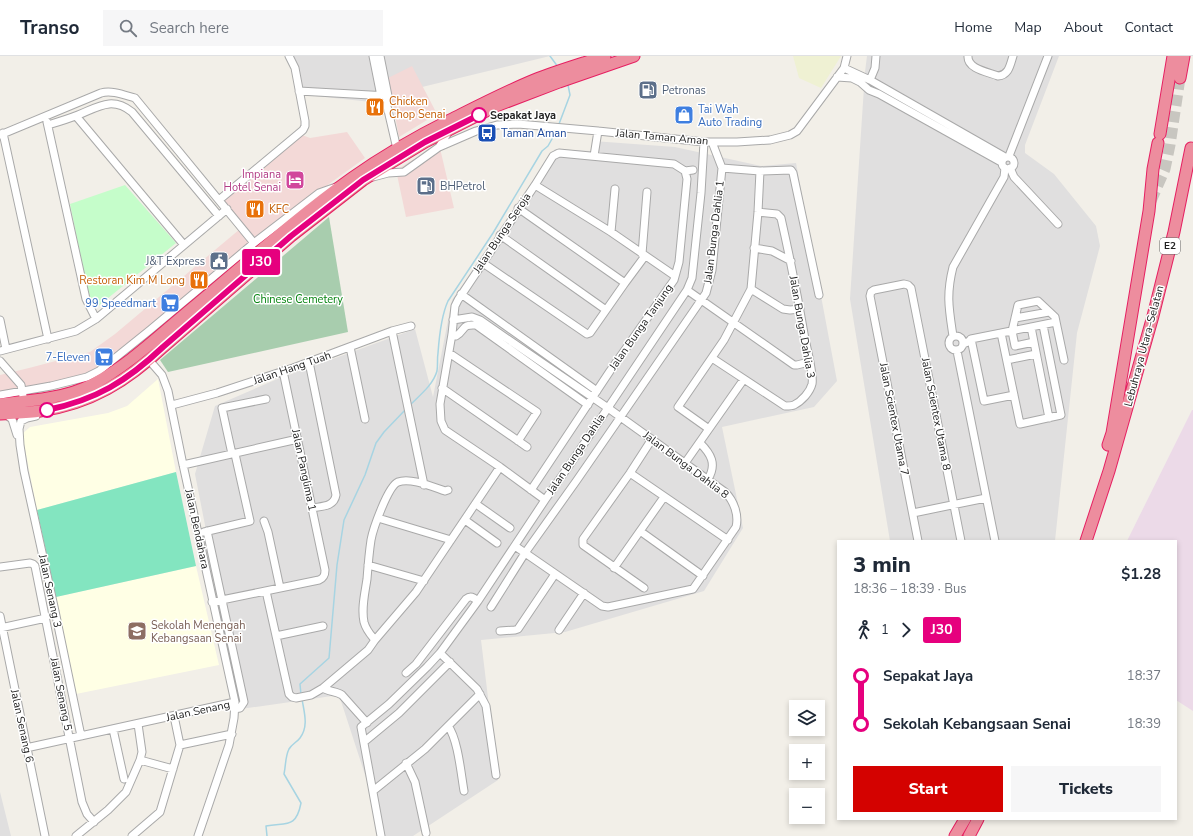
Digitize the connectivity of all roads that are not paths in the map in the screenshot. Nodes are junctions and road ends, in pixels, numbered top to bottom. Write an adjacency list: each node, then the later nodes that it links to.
1 (289, 56): 19 (street)
2 (373, 56): 21 (street)
3 (380, 56): 21 (street)
4 (604, 56): 14 (highway)
5 (634, 56): 14 (highway)
6 (848, 56): 13 (street, Jalan Taman Aman)
7 (876, 56): 18 (street)
8 (968, 56): 9 (street)
9 (1013, 56)
10 (1048, 56): 34 (street)
11 (1173, 56): 151 (highway, Lebuhraya Utara–Selatan / E2)
12 (1184, 56): 17 (highway)
13 (844, 68): 16 (street, Jalan Taman Aman); 18 (street)
14 (570, 73): 15 (highway)
15 (556, 77): 25 (highway); 31 (highway)
16 (837, 77): 20 (street); 29 (street, Jalan Taman Aman)
17 (1180, 78)
18 (870, 80): 20 (street); 34 (street)
19 (299, 91): 21 (street); 44 (street)
20 (879, 94): 34 (street)
21 (385, 96): 31 (street)
22 (45, 116): 24 (street); 27 (street); 44 (street)
23 (76, 116): 24 (street); 48 (street); 53 (street)
24 (48, 125): 71 (street)
25 (448, 131): 30 (street); 39 (highway)
26 (598, 131): 28 (street, Jalan Taman Aman); 30 (street, Jalan Taman Aman); 33 (street)
27 (2, 134): 84 (street)
28 (704, 142): 29 (street, Jalan Taman Aman); 62 (street, Jalan Bunga Dahlia)
29 (712, 142): 35 (street, Jalan Bunga Dahlia 1)
30 (439, 147): 39 (street)
31 (397, 148): 40 (highway)
32 (1191, 148): 152 (highway, Lebuhraya Utara–Selatan / E2)
33 (594, 156): 37 (street, Jalan Bunga Seroja); 41 (street, Jalan Bunga Seroja)
34 (1006, 162): 49 (street); 83 (street)
35 (722, 168): 38 (street); 66 (street, Jalan Bunga Dahlia 1)
36 (693, 170): 37 (street)
37 (685, 171): 59 (street, Jalan Bunga Tanjung)
38 (760, 171): 47 (street); 64 (street)
39 (363, 180): 94 (highway)
40 (343, 185): 52 (street); 57 (highway)
41 (535, 185): 45 (street, Jalan Bunga Seroja); 50 (street)
42 (615, 189): 50 (street)
43 (647, 192): 55 (street)
44 (219, 200): 46 (street)
45 (518, 208): 51 (street, Jalan Bunga Seroja); 60 (street)
46 (227, 209): 48 (street); 52 (street)
47 (758, 212): 54 (street); 56 (street, Jalan Bunga Dahlia 3)
48 (220, 216): 53 (street)
49 (1058, 224)
50 (611, 232): 55 (street)
51 (500, 235): 58 (street, Jalan Bunga Seroja); 68 (street)
52 (254, 242): 57 (highway); 106 (street)
53 (184, 245): 71 (street)
54 (754, 248): 56 (street); 61 (street)
55 (643, 255): 59 (street); 60 (street)
56 (791, 261): 67 (street, Jalan Bunga Dahlia 3)
57 (247, 262): 106 (highway)
58 (483, 263): 63 (street, Jalan Bunga Seroja); 68 (street)
59 (675, 276): 103 (street, Jalan Bunga Tanjung)
60 (625, 283): 68 (street)
61 (750, 289): 67 (street); 75 (street)
62 (687, 290): 66 (street); 111 (street, Jalan Bunga Dahlia)
63 (461, 294): 73 (street, Jalan Bunga Seroja); 103 (street)
64 (819, 295)
65 (870, 296): 136 (street, Jalan Scientex Utama 8); 138 (street, Jalan Scientex Utama 7)
66 (702, 300): 75 (street); 113 (street, Jalan Bunga Dahlia 1)
67 (800, 309): 99 (street, Jalan Bunga Dahlia 3)
68 (606, 310)
69 (1049, 312): 70 (street); 70 (street); 74 (street)
70 (1015, 318): 80 (street)
71 (96, 319): 84 (street)
72 (0, 320): 89 (street)
73 (453, 320): 82 (street, Jalan Bunga Seroja); 103 (street)
74 (1056, 322): 76 (street); 96 (street)
75 (734, 323): 93 (street); 99 (street)
76 (1043, 325): 78 (street); 114 (street)
77 (411, 326): 79 (street, Jalan Hang Tuah)
78 (1030, 327): 80 (street); 87 (street)
79 (392, 331): 88 (street, Jalan Hang Tuah); 129 (street)
80 (1012, 331): 81 (street); 87 (street)
81 (1001, 333): 85 (street); 95 (street)
82 (452, 334): 91 (street, Jalan Bunga Seroja); 110 (street)
83 (953, 336): 86 (street); 90 (street)
84 (48, 339): 89 (street)
85 (971, 339): 86 (street); 105 (street)
86 (962, 341): 90 (street)
87 (1034, 342): 92 (street)
88 (350, 347): 98 (street, Jalan Hang Tuah); 115 (street)
89 (3, 350)
90 (957, 350): 133 (street)
91 (449, 354): 102 (street, Jalan Bunga Seroja); 119 (street)
92 (1036, 354): 95 (street); 114 (street)
93 (712, 358): 101 (street, Jalan Bunga Dahlia 3); 116 (street)
94 (149, 360): 108 (highway); 109 (street, Jalan Bendahara)
95 (1006, 360): 105 (street)
96 (1064, 360)
97 (0, 361): 106 (street)
98 (309, 362): 100 (street, Jalan Hang Tuah); 137 (street)
99 (809, 362): 101 (street, Jalan Bunga Dahlia 3)
100 (283, 371): 109 (street, Jalan Hang Tuah); 117 (street, Jalan Panglima 1)
101 (744, 379): 116 (street)
102 (442, 388): 119 (street); 126 (street, Jalan Bunga Seroja)
103 (595, 394): 110 (street, Jalan Bunga Tanjung); 111 (street, Jalan Bunga Dahlia 8)
104 (0, 395): 106 (street)
105 (1014, 395): 114 (street)
106 (23, 397): 112 (highway)
107 (266, 399): 123 (street)
108 (70, 405): 112 (highway); 121 (street, Jalan Senang 3)
109 (172, 405): 125 (street, Jalan Bendahara)
110 (588, 405): 131 (street, Jalan Bunga Tanjung)
111 (608, 408): 113 (street, Jalan Bunga Dahlia 8); 134 (street, Jalan Bunga Dahlia)
112 (2, 410): 121 (street, Jalan Senang 3)
113 (621, 417): 118 (street, Jalan Bunga Dahlia 8); 155 (street, Jalan Bunga Dahlia 1)
114 (1049, 418)
115 (365, 419)
116 (709, 429): 120 (street)
117 (298, 439): 123 (street); 137 (street, Jalan Panglima 1)
118 (652, 439): 124 (street, Jalan Bunga Dahlia 8); 127 (street)
119 (518, 441): 122 (street)
120 (700, 442): 124 (street); 128 (street)
121 (20, 445): 190 (street, Jalan Senang 3)
122 (527, 447)
123 (234, 454): 125 (street); 143 (street)
124 (685, 463): 128 (street, Jalan Bunga Dahlia 8)
125 (183, 465): 145 (street, Jalan Bendahara)
126 (500, 467): 131 (street); 135 (street)
127 (630, 473): 132 (street); 158 (street)
128 (708, 479): 147 (street, Jalan Bunga Dahlia 8)
129 (424, 485): 130 (street); 139 (street)
130 (448, 490)
131 (531, 490): 134 (street)
132 (664, 497): 144 (street); 147 (street)
133 (986, 498): 136 (street); 150 (street)
134 (545, 500): 154 (street, Jalan Bunga Dahlia)
135 (476, 504): 140 (street); 142 (street)
136 (954, 505): 138 (street); 149 (street, Jalan Scientex Utama 8)
137 (312, 508): 162 (street, Jalan Panglima 1)
138 (913, 513): 148 (street, Jalan Scientex Utama 7)
139 (378, 518): 146 (street); 156 (street)
140 (465, 520): 146 (street); 153 (street)
141 (264, 521): 162 (street)
142 (510, 528)
143 (207, 531): 145 (street); 166 (street)
144 (640, 531): 158 (street); 160 (street)
145 (198, 533): 168 (street, Jalan Bendahara)
146 (452, 540): 161 (street)
147 (728, 540): 160 (street, Jalan Bunga Dahlia 8)
148 (918, 540)
149 (961, 540)
150 (995, 540)
151 (1079, 540)
152 (1086, 540)
153 (497, 543)
154 (515, 546): 155 (street, Jalan Bunga Dahlia 8); 167 (street, Jalan Bunga Dahlia)
155 (525, 553): 159 (street, Jalan Bunga Dahlia 8); 169 (street, Jalan Bunga Dahlia 1)
156 (368, 565): 161 (street); 177 (street)
157 (0, 567): 171 (street, Jalan Senang 5)
158 (614, 568): 163 (street)
159 (555, 574): 165 (street, Jalan Bunga Dahlia 8); 175 (street)
160 (703, 576): 165 (street, Jalan Bunga Dahlia 8)
161 (424, 581): 177 (street)
162 (280, 588): 164 (street)
163 (644, 588)
164 (266, 591): 166 (street); 176 (street)
165 (584, 593): 174 (street)
166 (222, 600): 168 (street); 183 (street)
167 (478, 601): 178 (street, Jalan Bunga Dahlia); 180 (street)
168 (212, 602): 183 (street, Jalan Bendahara)
169 (491, 607)
170 (0, 616): 173 (street, Jalan Senang 6)
171 (46, 618): 173 (street); 191 (street, Jalan Senang 5)
172 (323, 626): 176 (street)
173 (1, 627): 194 (street, Jalan Senang 6)
174 (559, 630)
175 (500, 631)
176 (276, 636): 181 (street)
177 (375, 640): 181 (street)
178 (440, 653): 179 (street); 186 (street, Jalan Bunga Dahlia)
179 (450, 662): 182 (street); 192 (street)
180 (406, 673)
181 (323, 688): 186 (street)
182 (480, 694): 187 (street); 198 (street)
183 (234, 706): 184 (street, Jalan Senang); 189 (street, Jalan Senang)
184 (174, 716): 185 (street, Jalan Senang); 193 (street)
185 (138, 724): 188 (street, Jalan Senang); 195 (street)
186 (364, 724): 192 (street)
187 (448, 726): 196 (street); 201 (street)
188 (113, 729): 190 (street, Jalan Senang); 199 (street)
189 (232, 734): 193 (street); 210 (street, Jalan Senang)
190 (81, 736): 191 (street, Jalan Senang)
191 (70, 738): 194 (street, Jalan Senang); 205 (street, Jalan Senang 5)
192 (364, 742): 200 (street)
193 (180, 745): 197 (street)
194 (26, 748): 207 (street, Jalan Senang 6)
195 (140, 760): 197 (street); 205 (street)
196 (406, 763): 200 (street); 206 (street)
197 (173, 769): 209 (street)
198 (496, 775)
199 (124, 779)
200 (373, 791): 211 (street)
201 (464, 792)
202 (964, 820): 212 (highway)
203 (968, 820): 213 (highway)
204 (977, 820): 214 (highway)
205 (94, 822): 208 (street)
206 (426, 833)
207 (45, 836)
208 (76, 836)
209 (132, 836)
210 (198, 836)
211 (381, 836)
212 (955, 836)
213 (960, 836)
214 (969, 836)

